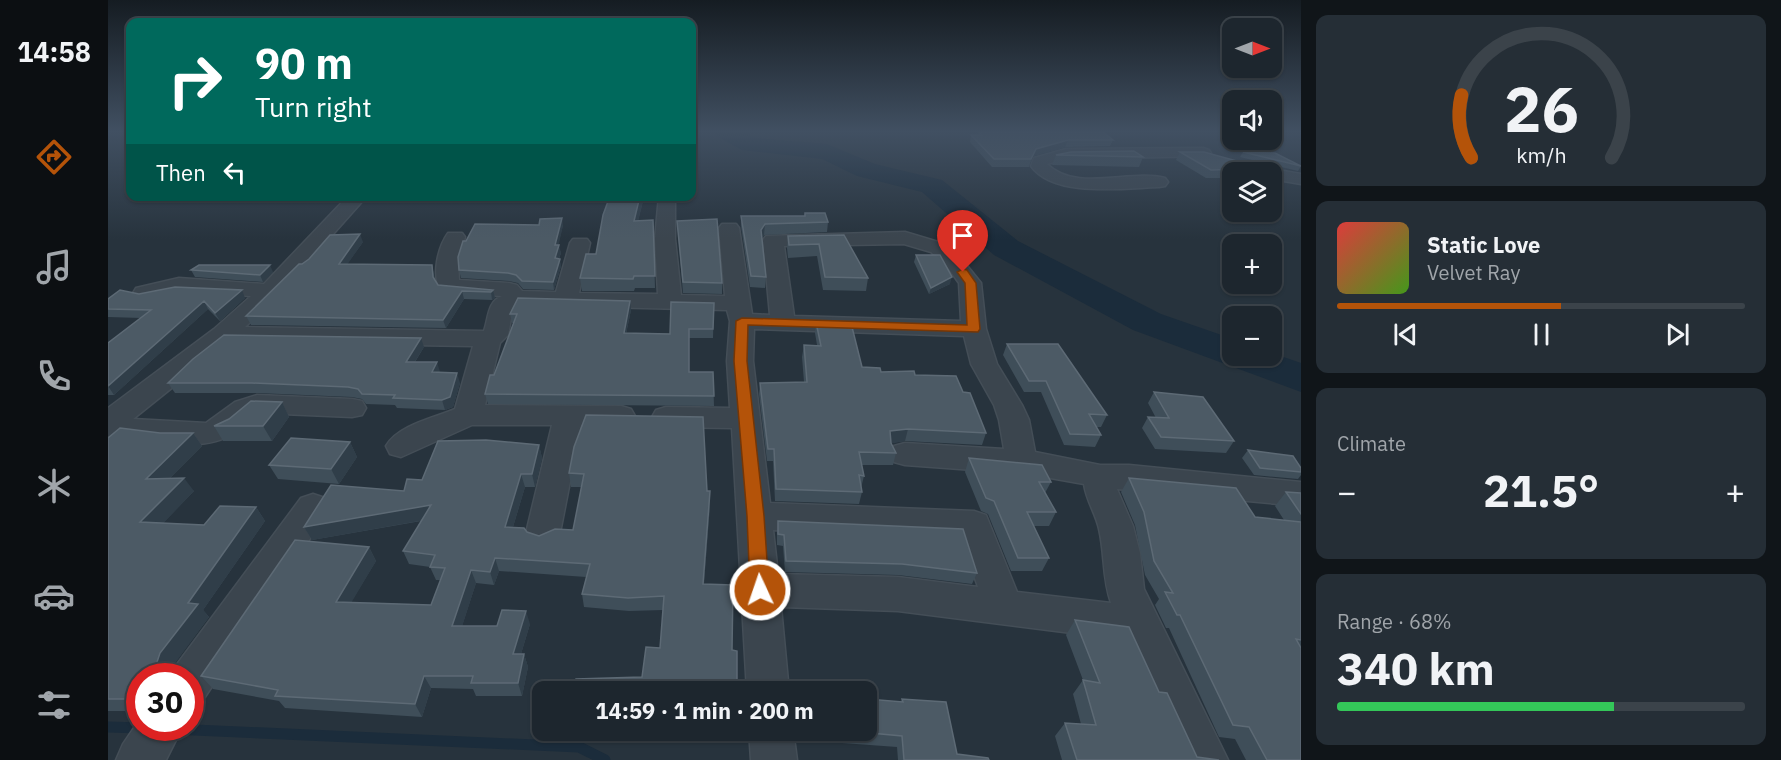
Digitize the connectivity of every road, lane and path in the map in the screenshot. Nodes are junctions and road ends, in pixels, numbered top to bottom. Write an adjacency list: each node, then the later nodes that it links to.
1 (1041, 167): 4 (street)
2 (1282, 175): 3 (street)
3 (1301, 179)
4 (1158, 182)
5 (353, 201): 10 (street)
6 (666, 201): 14 (street)
7 (729, 228): 15 (street)
8 (455, 237): 12 (street)
9 (580, 243): 13 (street)
10 (270, 291): 11 (street); 18 (street)
11 (144, 293)
12 (516, 298): 13 (street); 19 (street)
13 (566, 298): 14 (street)
14 (670, 300): 15 (street)
15 (739, 312): 16 (street); 23 (street)
16 (783, 322): 17 (street); 17 (street)
17 (974, 329): 27 (street)
18 (223, 334): 19 (street); 24 (street)
19 (488, 339): 21 (street)
20 (352, 408): 24 (street)
21 (468, 415): 22 (street); 25 (street)
22 (569, 415): 23 (street); 32 (street)
23 (746, 418): 31 (street)
24 (108, 425)
25 (401, 446)
26 (905, 454): 27 (street)
27 (1022, 463): 28 (street)
28 (1100, 477): 29 (street); 35 (street)
29 (1301, 494)
30 (313, 507): 36 (street)
31 (755, 516): 33 (street); 34 (street)
32 (543, 533)
33 (760, 590): 34 (street); 37 (street)
34 (1005, 609): 35 (street)
35 (1139, 624): 40 (street)
36 (203, 663)
37 (767, 681)
38 (772, 741): 39 (street)
39 (774, 760)
40 (1205, 760)

